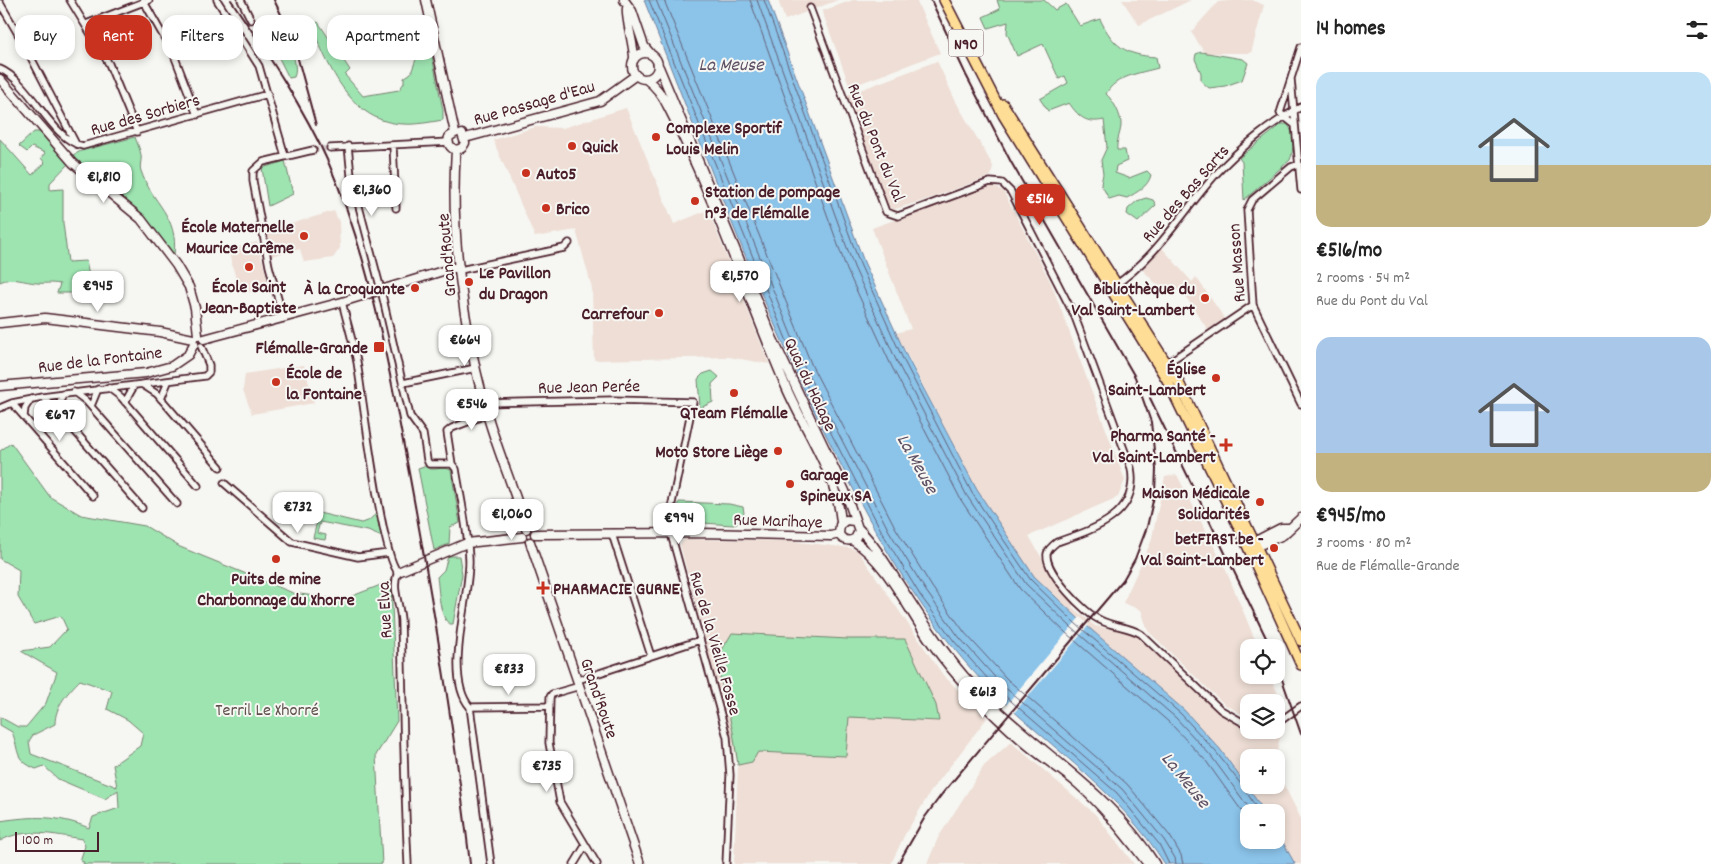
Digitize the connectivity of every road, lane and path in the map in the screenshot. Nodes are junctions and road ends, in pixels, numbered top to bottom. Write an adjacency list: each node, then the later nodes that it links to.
1 (70, 0): 12 (street)
2 (217, 0): 23 (street)
3 (241, 0): 11 (street)
4 (426, 0): 30 (street)
5 (944, 0): 45 (main road, N90)
6 (145, 1): 10 (street); 26 (street)
7 (0, 3): 33 (street)
8 (626, 4): 14 (street, Quai du Halage); 15 (street, Quai du Halage)
9 (810, 8): 108 (street, Rue du Pont du Val)
10 (109, 15)
11 (251, 20)
12 (85, 22)
13 (1301, 48): 21 (street)
14 (650, 53): 15 (street); 17 (street, Quai du Halage)
15 (634, 58): 19 (street, Quai du Halage)
16 (106, 60): 29 (street)
17 (658, 67): 20 (street); 84 (street, Quai du Halage)
18 (0, 69): 33 (street, Rue des Sorbiers)
19 (636, 76): 20 (street); 31 (street, Rue Passage d'Eau)
20 (646, 79): 85 (street, Quai du Halage)
21 (1291, 79): 25 (street); 27 (street)
22 (0, 80): 51 (street)
23 (268, 94): 26 (street, Rue des Sorbiers); 39 (street)
24 (1301, 107): 25 (street, Rue des Bas Sarts)
25 (1294, 111): 27 (street, Rue des Bas Sarts); 28 (street)
26 (197, 115): 29 (street, Rue des Sorbiers)
27 (1285, 117): 28 (street); 45 (street, Rue des Bas Sarts)
28 (1295, 125): 40 (street)
29 (138, 132): 33 (street, Rue des Sorbiers)
30 (455, 133): 31 (street); 32 (street)
31 (465, 138): 38 (street)
32 (448, 142): 34 (street); 38 (street)
33 (77, 145)
34 (393, 145): 35 (street); 42 (street)
35 (348, 146): 36 (street); 46 (street)
36 (330, 148)
37 (313, 150): 39 (street)
38 (456, 150): 44 (street, Grand'Route)
39 (285, 156): 49 (street)
40 (1299, 164): 41 (street); 48 (street, Rue Masson)
41 (1301, 190)
42 (396, 208)
43 (569, 243): 44 (street)
44 (459, 268): 46 (street); 53 (street, Grand'Route)
45 (1114, 286): 52 (main road, N90)
46 (381, 290): 47 (street); 55 (street)
47 (342, 302): 49 (street); 97 (street, Rue Elva)
48 (1253, 305): 52 (street); 70 (street, Rue Masson)
49 (284, 317): 51 (street)
50 (0, 323): 51 (street)
51 (198, 340): 54 (street); 57 (street, Rue de la Fontaine)
52 (1164, 365): 96 (main road, N90)
53 (476, 368): 55 (street); 69 (street, Grand'Route)
54 (168, 382): 56 (street); 65 (street)
55 (403, 383): 76 (street)
56 (143, 385): 58 (street); 65 (street)
57 (0, 386)
58 (134, 386): 59 (street); 66 (street)
59 (109, 388): 60 (street); 66 (street)
60 (98, 390): 61 (street); 71 (street)
61 (74, 392): 62 (street); 71 (street)
62 (63, 394): 63 (street); 73 (street)
63 (42, 397): 64 (street); 73 (street)
64 (31, 399): 68 (street); 75 (street)
65 (161, 400): 77 (street)
66 (126, 402): 79 (street)
67 (693, 402): 69 (street, Rue Jean Perée); 90 (street, Rue de la Vieille Fosse)
68 (12, 403): 72 (street); 75 (street)
69 (484, 404): 74 (street, Grand'Route)
70 (1301, 404)
71 (91, 406): 81 (street)
72 (0, 408)
73 (57, 410): 82 (street)
74 (488, 414): 76 (street); 87 (street, Grand'Route)
75 (24, 416): 80 (street)
76 (452, 464): 95 (street)
77 (220, 467)
78 (224, 483): 97 (street)
79 (198, 486)
80 (94, 496)
81 (177, 504)
82 (142, 508)
83 (1301, 518): 96 (street)
84 (854, 521): 85 (street); 86 (street)
85 (841, 522): 91 (street)
86 (859, 528): 93 (street); 117 (street)
87 (526, 529): 88 (street); 92 (street)
88 (535, 534): 89 (street, Rue Marihaye); 94 (street)
89 (612, 534): 90 (street, Rue Marihaye); 101 (street)
90 (671, 534): 91 (street, Rue Marihaye); 99 (street, Rue de la Vieille Fosse)
91 (839, 534): 93 (street)
92 (522, 537): 94 (street); 95 (street)
93 (852, 540): 116 (street)
94 (530, 542): 103 (street, Grand'Route)
95 (467, 543): 98 (street); 106 (street)
96 (1253, 545): 100 (main road, N90); 102 (main road, N90)
97 (389, 553): 98 (street, Rue Elva)
98 (398, 572): 110 (street, Rue Elva)
99 (700, 640): 101 (street); 115 (street, Rue de la Vieille Fosse)
100 (1301, 641)
101 (651, 656): 103 (street)
102 (1301, 665)
103 (579, 683): 104 (street); 114 (street, Grand'Route)
104 (548, 706): 106 (street); 109 (street)
105 (1301, 706): 107 (street)
106 (470, 707): 111 (street)
107 (1285, 718)
108 (1240, 721)
109 (586, 846): 112 (street); 113 (street)
110 (408, 864)
111 (491, 864)
112 (574, 864)
113 (597, 864)
114 (640, 864)
115 (726, 864)
116 (1148, 864)
117 (1155, 864)

